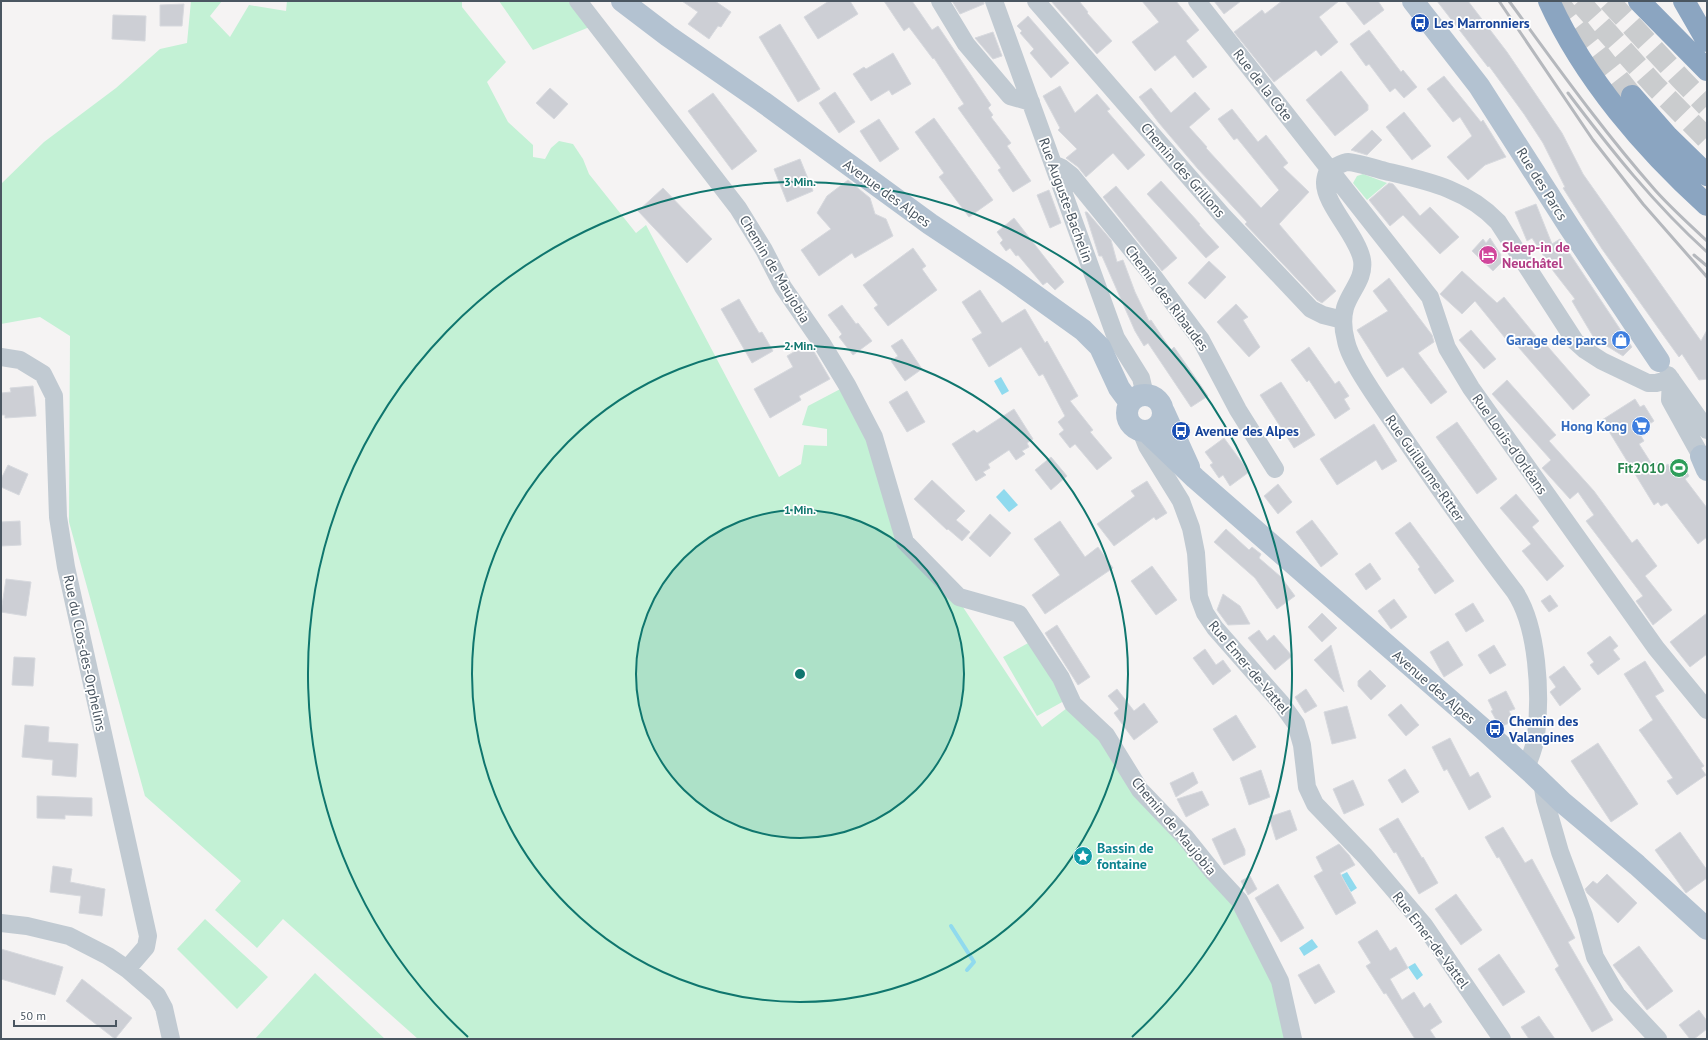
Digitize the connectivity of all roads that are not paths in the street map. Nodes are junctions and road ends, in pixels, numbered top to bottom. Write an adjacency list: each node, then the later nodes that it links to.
1 (578, 1): 39 (street, Chemin de Maujobia)
2 (622, 1): 25 (main road, Avenue des Alpes)
3 (940, 1): 16 (street)
4 (994, 1): 16 (street, Rue Auguste-Bachelin)
5 (1036, 1): 21 (street, Chemin des Grillons)
6 (1197, 1): 18 (street, Rue de la Côte)
7 (1413, 1): 23 (main road, Rue des Parcs)
8 (1549, 1): 13 (highway)
9 (1567, 1): 13 (highway)
10 (1639, 1): 14 (highway)
11 (1684, 1): 12 (highway)
12 (1707, 41)
13 (1586, 65): 20 (highway)
14 (1707, 70)
15 (1632, 96): 19 (highway)
16 (1030, 102): 17 (street, Rue Auguste-Bachelin)
17 (1053, 164): 25 (street, Rue Auguste-Bachelin); 30 (street, Chemin des Ribaudes)
18 (1328, 170): 21 (street, Rue Guillaume-Ritter); 24 (street); 32 (street, Rue Louis-d'Orléans)
19 (1707, 175)
20 (1707, 206)
21 (1343, 320): 33 (street, Rue Guillaume-Ritter)
22 (1, 357): 37 (street, Rue du Clos-des-Orphelins)
23 (1659, 361): 24 (street, Rue des Parcs)
24 (1671, 379): 27 (street, Rue des Parcs); 29 (street)
25 (1138, 399): 26 (main road); 28 (main road)
26 (1164, 412): 28 (main road); 31 (main road, Avenue des Alpes)
27 (1707, 430)
28 (1144, 432): 31 (main road, Avenue des Alpes); 40 (street, Rue Emer-de-Vattel)
29 (1705, 456)
30 (1275, 468)
31 (1195, 478): 33 (main road, Avenue des Alpes)
32 (1707, 710)
33 (1526, 768): 34 (main road, Avenue des Alpes)
34 (1542, 782): 36 (main road, Avenue des Alpes); 41 (street)
35 (1, 923): 37 (street)
36 (1707, 929)
37 (127, 969): 38 (street)
38 (172, 1039)
39 (1293, 1039)
40 (1502, 1039)
41 (1658, 1039)

